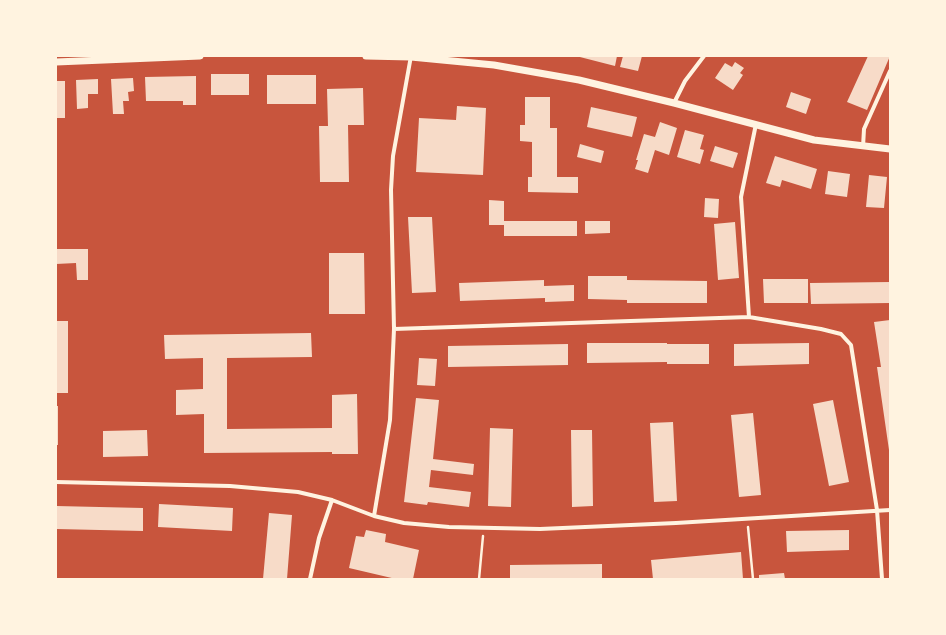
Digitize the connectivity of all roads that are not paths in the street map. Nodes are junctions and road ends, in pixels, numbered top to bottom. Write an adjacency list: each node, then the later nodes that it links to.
1 (200, 56): 5 (street)
2 (366, 56): 3 (street)
3 (411, 56): 8 (street); 13 (street)
4 (704, 56): 8 (street)
5 (80, 58): 6 (street)
6 (56, 62)
7 (890, 71): 10 (street)
8 (674, 103): 9 (street)
9 (756, 124): 10 (street); 12 (street)
10 (862, 147): 11 (street)
11 (890, 150)
12 (748, 317): 13 (street); 16 (street)
13 (394, 329): 18 (street)
14 (56, 482): 15 (street)
15 (332, 500): 18 (street); 19 (street)
16 (877, 510): 17 (street); 18 (street); 20 (street)
17 (890, 510)
18 (374, 516)
19 (310, 579)
20 (882, 579)

